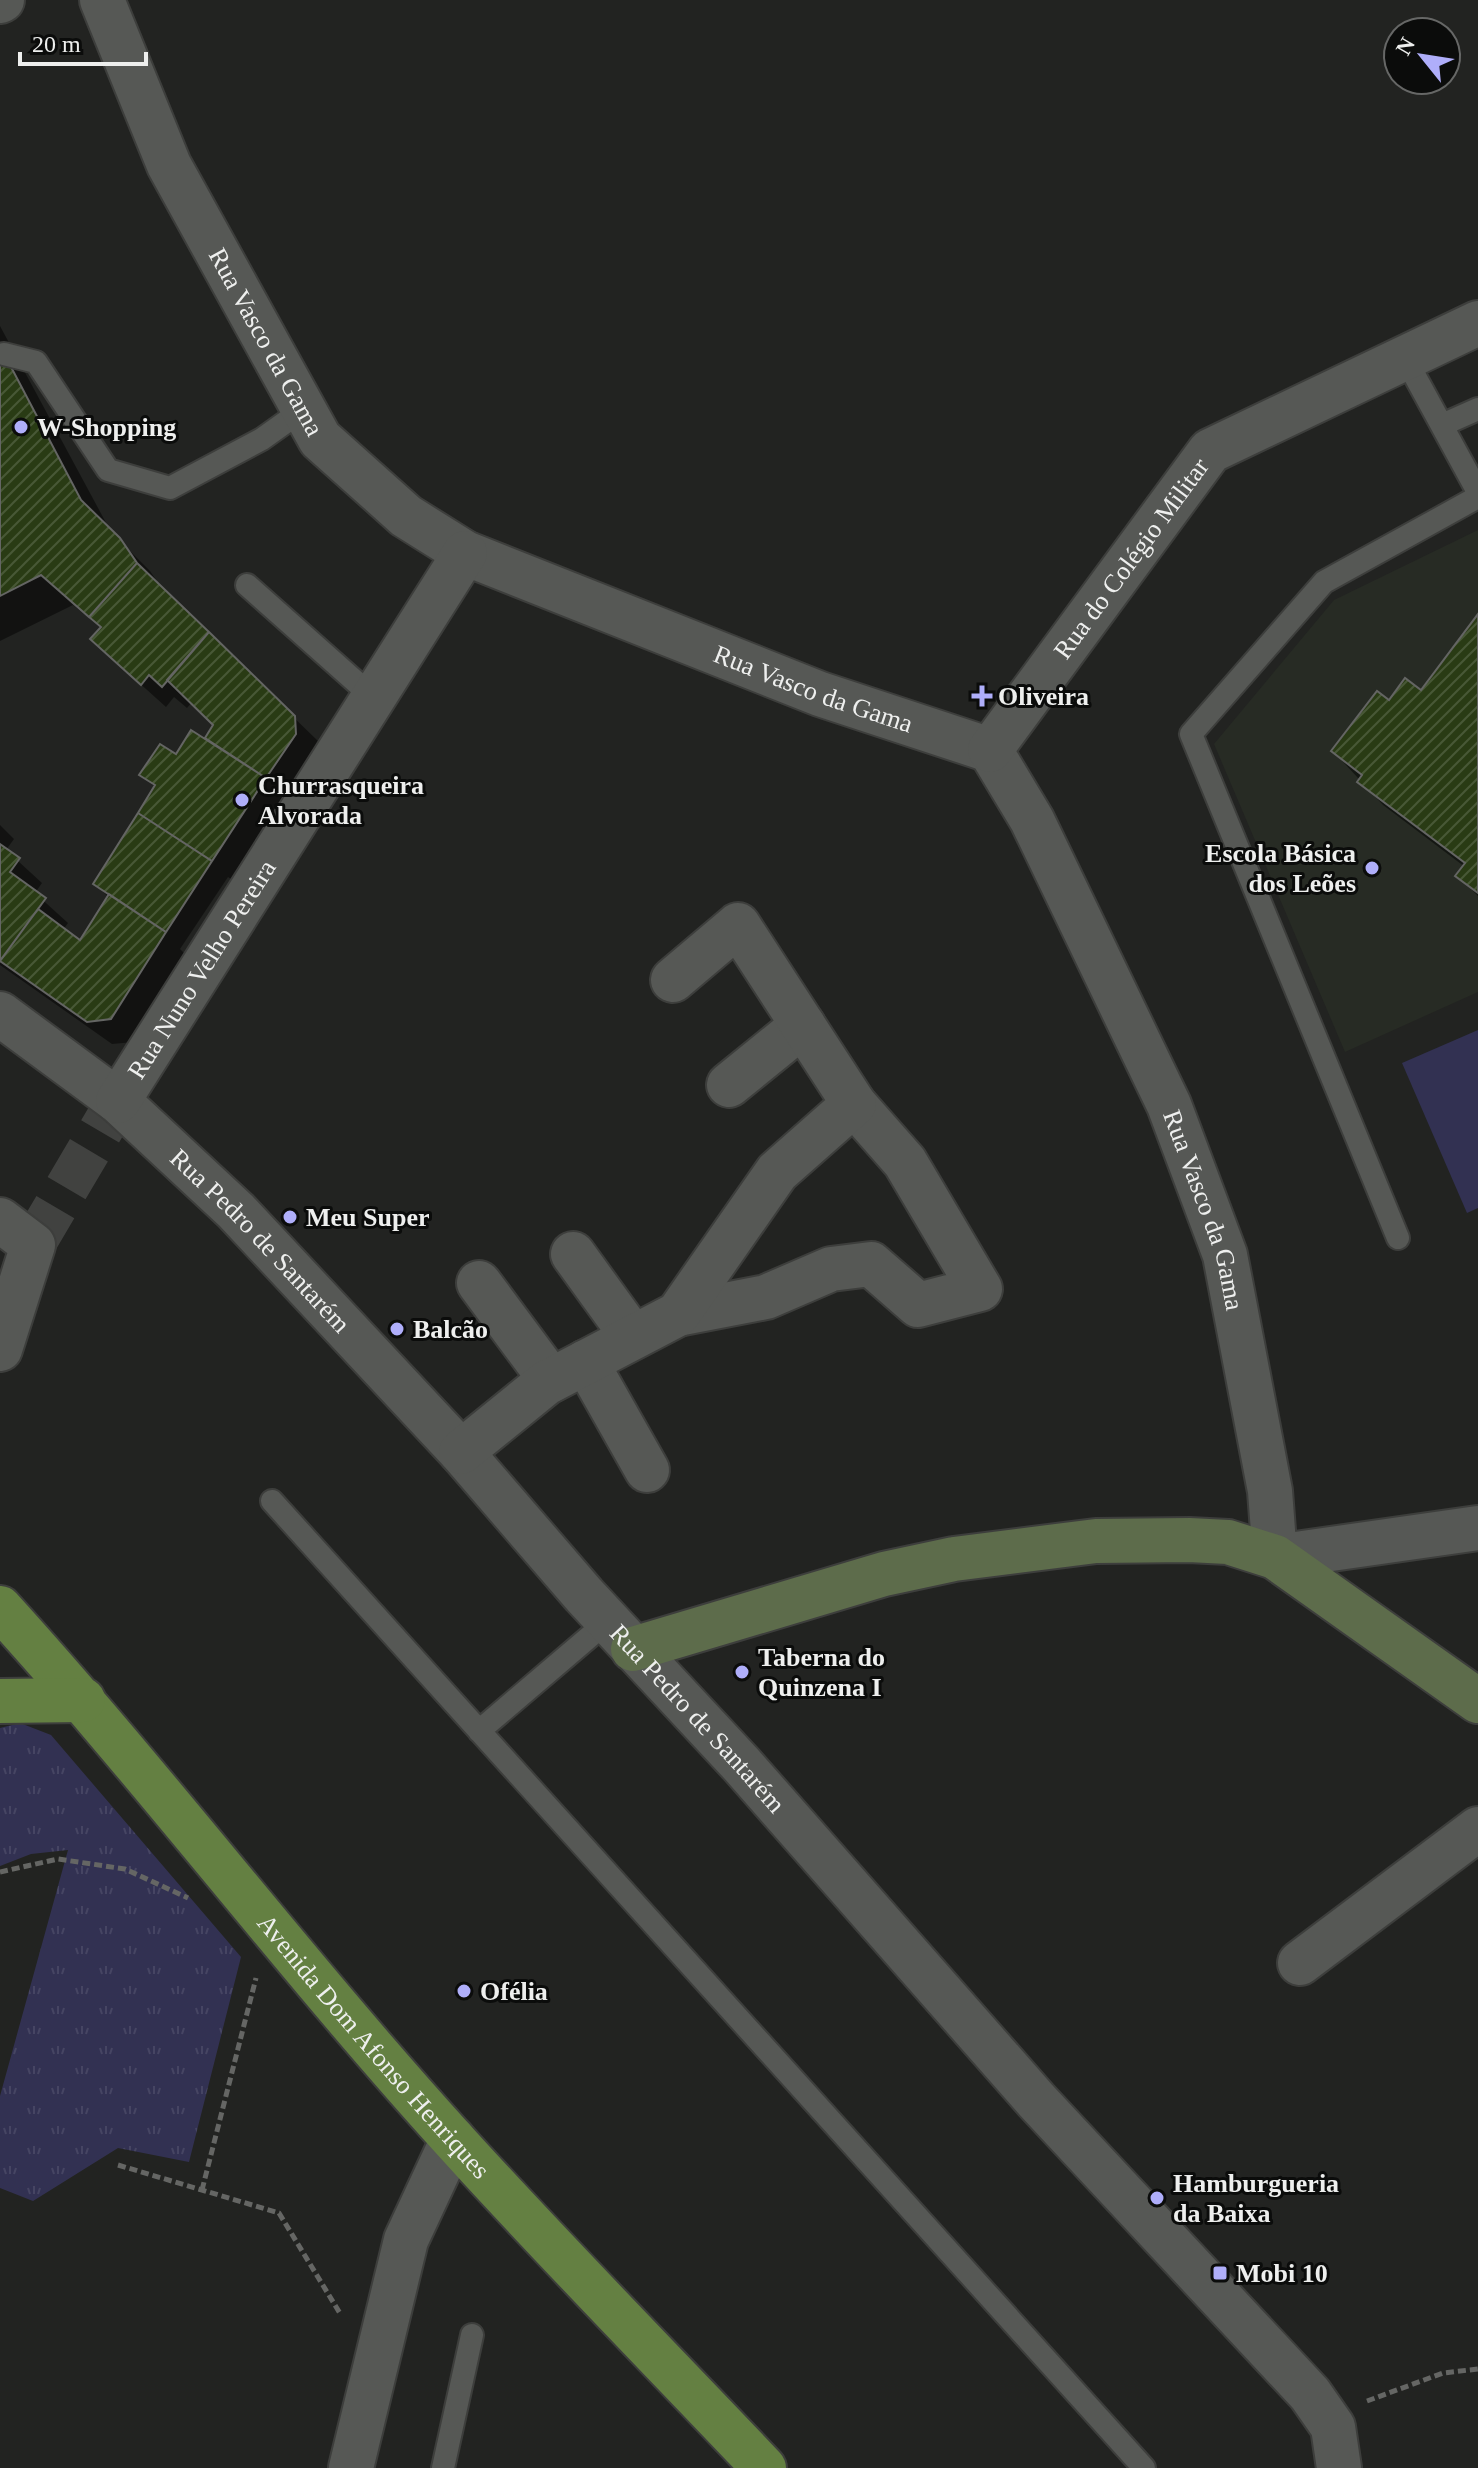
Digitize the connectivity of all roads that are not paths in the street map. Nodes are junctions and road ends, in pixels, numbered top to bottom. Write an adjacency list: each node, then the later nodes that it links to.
1 (102, 0): 5 (street, Rua Vasco da Gama)
2 (1478, 323): 4 (street, Rua do Colégio Militar)
3 (4, 354): 5 (lane)
4 (1405, 358): 7 (lane); 12 (street, Rua do Colégio Militar)
5 (304, 409): 9 (street, Rua Vasco da Gama)
6 (1478, 409): 7 (lane)
7 (1442, 425): 8 (lane)
8 (1478, 494): 20 (lane)
9 (465, 553): 11 (street, Rua Nuno Velho Pereira); 12 (street, Rua Vasco da Gama)
10 (247, 585): 11 (lane)
11 (374, 698): 17 (street, Rua Nuno Velho Pereira)
12 (990, 750): 31 (street, Rua Vasco da Gama)
13 (673, 980): 15 (street)
14 (0, 1014): 17 (street, Rua Pedro de Santarém)
15 (803, 1025): 16 (street); 18 (street)
16 (729, 1085)
17 (118, 1101): 27 (street, Rua Pedro de Santarém)
18 (854, 1104): 23 (street); 23 (street)
19 (0, 1220): 25 (street)
20 (1398, 1238)
21 (573, 1254): 24 (street)
22 (479, 1283): 26 (street)
23 (678, 1314): 24 (street)
24 (633, 1337): 26 (street)
25 (0, 1349)
26 (569, 1371): 27 (street); 28 (street)
27 (461, 1452): 33 (street, Rua Pedro de Santarém)
28 (647, 1470)
29 (272, 1501): 37 (lane)
30 (1478, 1528): 31 (street)
31 (1275, 1557): 33 (street); 36 (street)
32 (0, 1608): 34 (main road, Avenida Dom Afonso Henriques)
33 (621, 1635): 37 (lane); 46 (street, Rua Pedro de Santarém)
34 (83, 1700): 35 (main road); 40 (main road, Avenida Dom Afonso Henriques)
35 (0, 1701)
36 (1478, 1701)
37 (479, 1731): 45 (lane)
38 (1478, 1829): 39 (street)
39 (1300, 1963)
40 (453, 2139): 42 (street); 44 (main road, Avenida Dom Afonso Henriques)
41 (472, 2335): 43 (lane)
42 (351, 2468)
43 (443, 2468)
44 (764, 2468)
45 (1144, 2468)
46 (1339, 2468)

